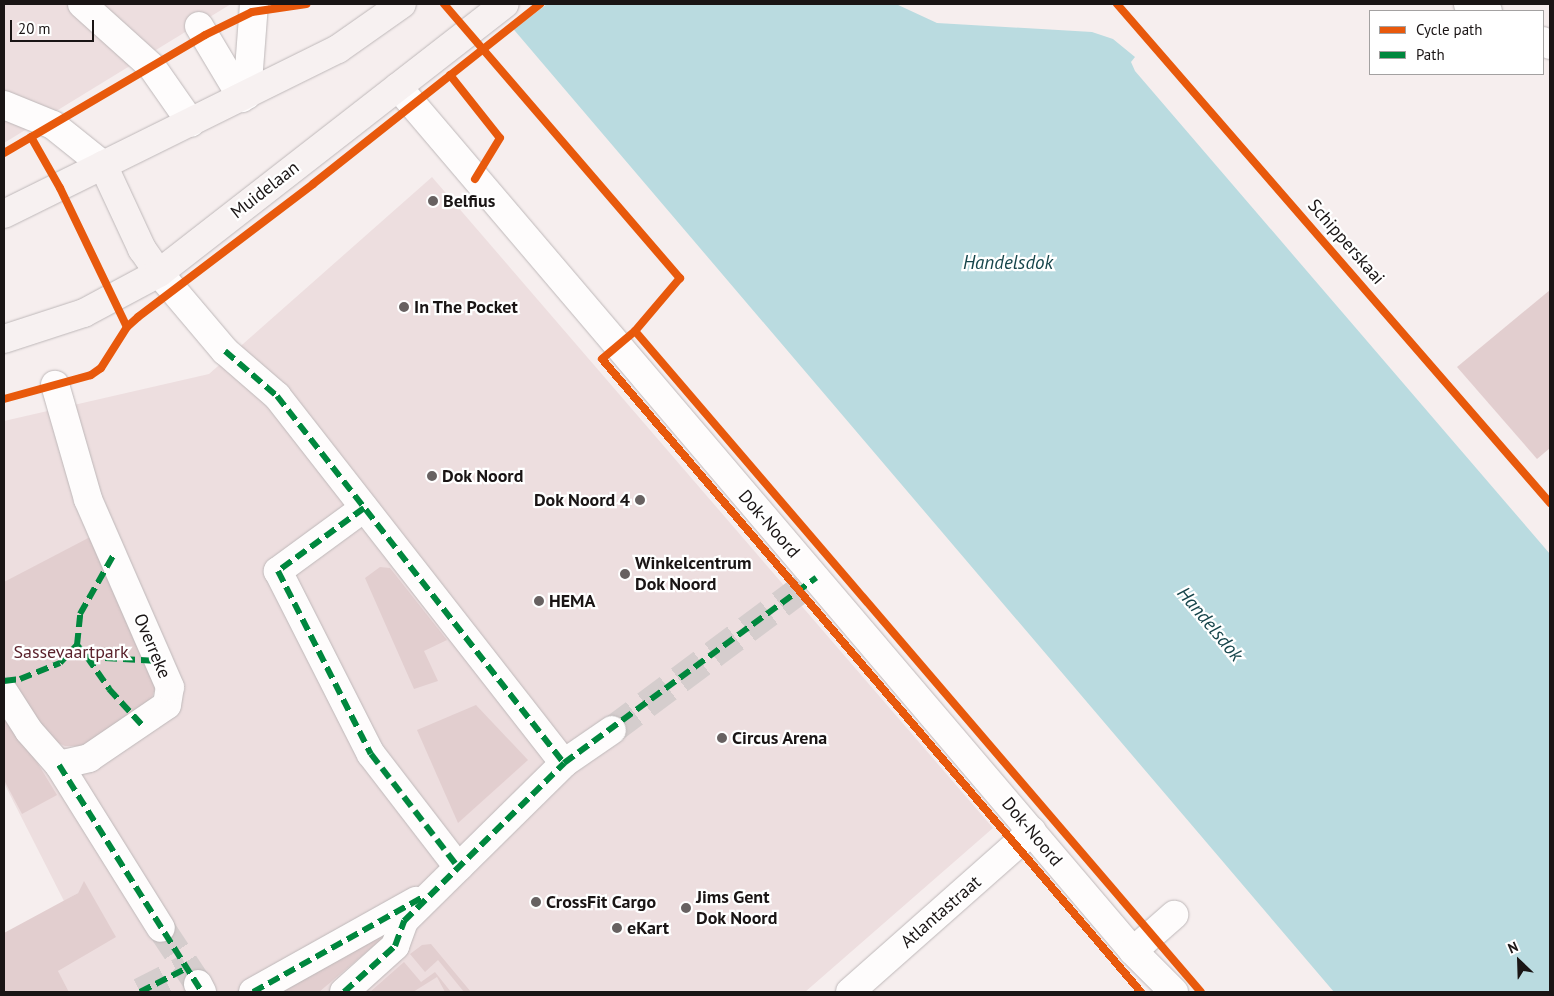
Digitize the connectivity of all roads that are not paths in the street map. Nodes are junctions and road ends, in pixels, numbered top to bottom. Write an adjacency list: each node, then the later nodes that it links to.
1 (82, 4): 11 (street)
2 (254, 4): 9 (street)
3 (402, 4): 9 (main road)
4 (505, 4): 8 (main road, Muidelaan)
5 (1468, 4): 6 (street)
6 (1485, 10)
7 (199, 26): 9 (street)
8 (398, 88): 14 (main road, Muidelaan); 22 (street, Dok-Noord)
9 (245, 97): 11 (main road)
10 (4, 105): 12 (street)
11 (191, 123): 12 (main road)
12 (103, 165): 13 (main road); 14 (main road)
13 (4, 214)
14 (158, 273): 15 (main road, Muidelaan); 17 (street)
15 (4, 339)
16 (55, 385): 21 (street, Overreke)
17 (364, 508): 20 (street); 23 (street)
18 (4, 692): 21 (street)
19 (612, 730): 20 (street)
20 (564, 763): 23 (street)
21 (59, 765): 26 (street)
22 (1032, 831): 27 (street, Dok-Noord); 30 (street, Atlantastraat)
23 (458, 867): 24 (street)
24 (434, 891): 28 (street); 29 (street)
25 (1174, 915): 27 (street)
26 (161, 928)
27 (1137, 955): 31 (street, Dok-Noord); 32 (street, Dok-Noord)
28 (257, 991)
29 (344, 992)
30 (850, 992)
31 (1163, 992)
32 (1174, 992)

